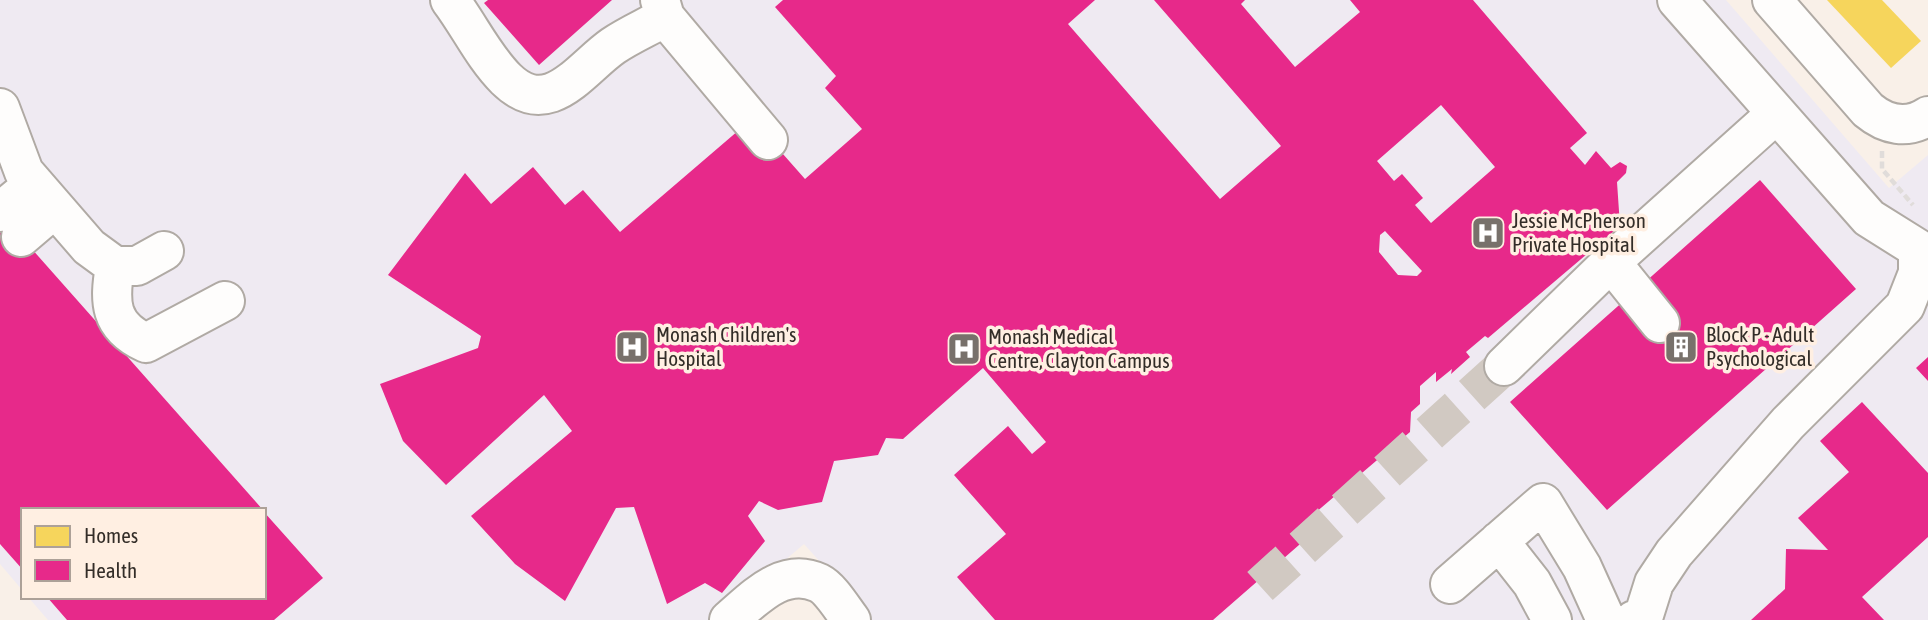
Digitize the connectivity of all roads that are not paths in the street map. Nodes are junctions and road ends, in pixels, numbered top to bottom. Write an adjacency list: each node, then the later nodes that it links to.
1 (1677, 0): 6 (street)
2 (1772, 0): 7 (street)
3 (451, 1): 4 (street)
4 (658, 6): 8 (street)
5 (0, 108): 9 (street)
6 (1776, 114): 12 (street); 13 (street)
7 (1928, 116)
8 (768, 140)
9 (44, 196): 10 (street); 14 (street)
10 (11, 225)
11 (164, 251): 14 (street)
12 (1923, 253): 19 (street)
13 (1611, 262): 16 (street); 17 (street)
14 (115, 266): 15 (street)
15 (225, 301)
16 (1660, 323)
17 (1504, 366)
18 (1499, 541): 20 (street); 23 (street); 24 (street)
19 (1654, 583): 24 (street); 25 (street)
20 (1450, 584)
21 (729, 620): 22 (street)
22 (851, 620)
23 (1552, 620)
24 (1608, 620)
25 (1634, 620)

